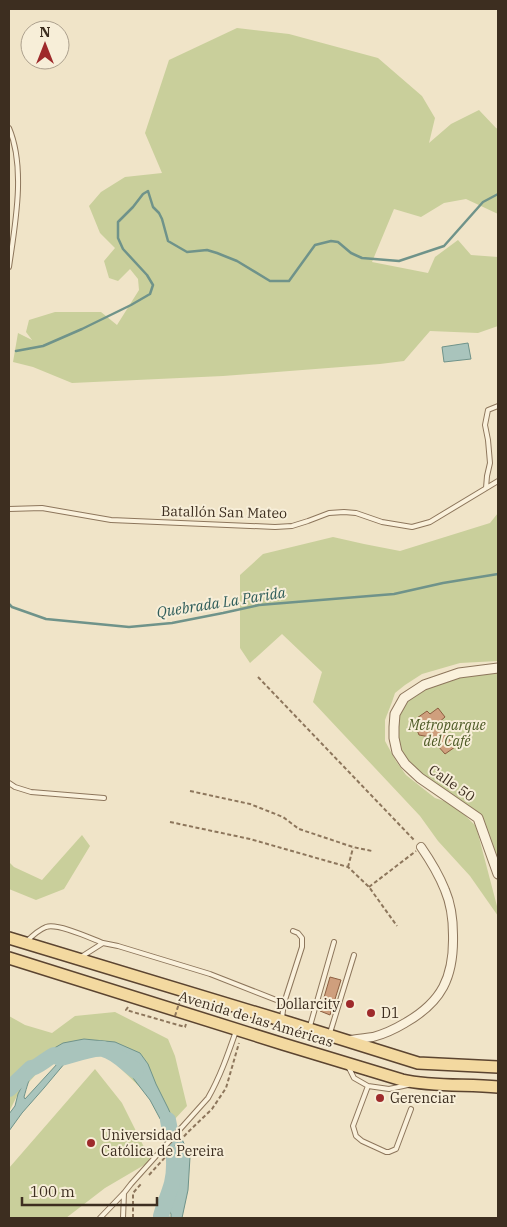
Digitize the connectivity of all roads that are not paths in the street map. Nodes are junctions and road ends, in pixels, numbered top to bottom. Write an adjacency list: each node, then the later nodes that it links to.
1 (9, 128): 2 (lane)
2 (9, 267)
3 (498, 406): 5 (lane)
4 (498, 481): 5 (lane, Batallón San Mateo)
5 (486, 488): 6 (lane, Batallón San Mateo)
6 (9, 509)
7 (498, 668): 11 (street, Calle 50)
8 (9, 783): 9 (lane)
9 (104, 798)
10 (421, 847): 27 (street)
11 (498, 874)
12 (293, 931): 22 (lane)
13 (9, 938): 15 (main road, Avenida de las Américas)
14 (334, 942): 20 (lane)
15 (25, 943): 16 (lane); 19 (main road, Avenida de las Américas)
16 (103, 943): 19 (lane); 22 (lane)
17 (354, 955): 26 (lane)
18 (9, 958): 25 (main road, Avenida de las Américas)
19 (76, 960): 23 (main road, Avenida de las Américas)
20 (321, 989): 21 (lane); 24 (lane)
21 (326, 991)
22 (284, 1003): 23 (lane)
23 (281, 1020): 24 (main road, Avenida de las Américas)
24 (309, 1029): 26 (main road, Avenida de las Américas)
25 (240, 1030): 30 (main road, Avenida de las Américas); 36 (lane)
26 (330, 1035): 28 (main road, Avenida de las Américas)
27 (374, 1036): 28 (street); 29 (street)
28 (346, 1040): 29 (main road, Avenida de las Américas)
29 (377, 1050): 31 (main road, Avenida de las Américas)
30 (346, 1062): 32 (main road, Avenida de las Américas); 33 (lane)
31 (498, 1066)
32 (418, 1083): 33 (lane); 34 (main road, Avenida de las Américas)
33 (368, 1086): 35 (lane)
34 (498, 1087)
35 (411, 1108)
36 (124, 1193): 37 (lane); 38 (lane)
37 (100, 1218)
38 (123, 1218)

